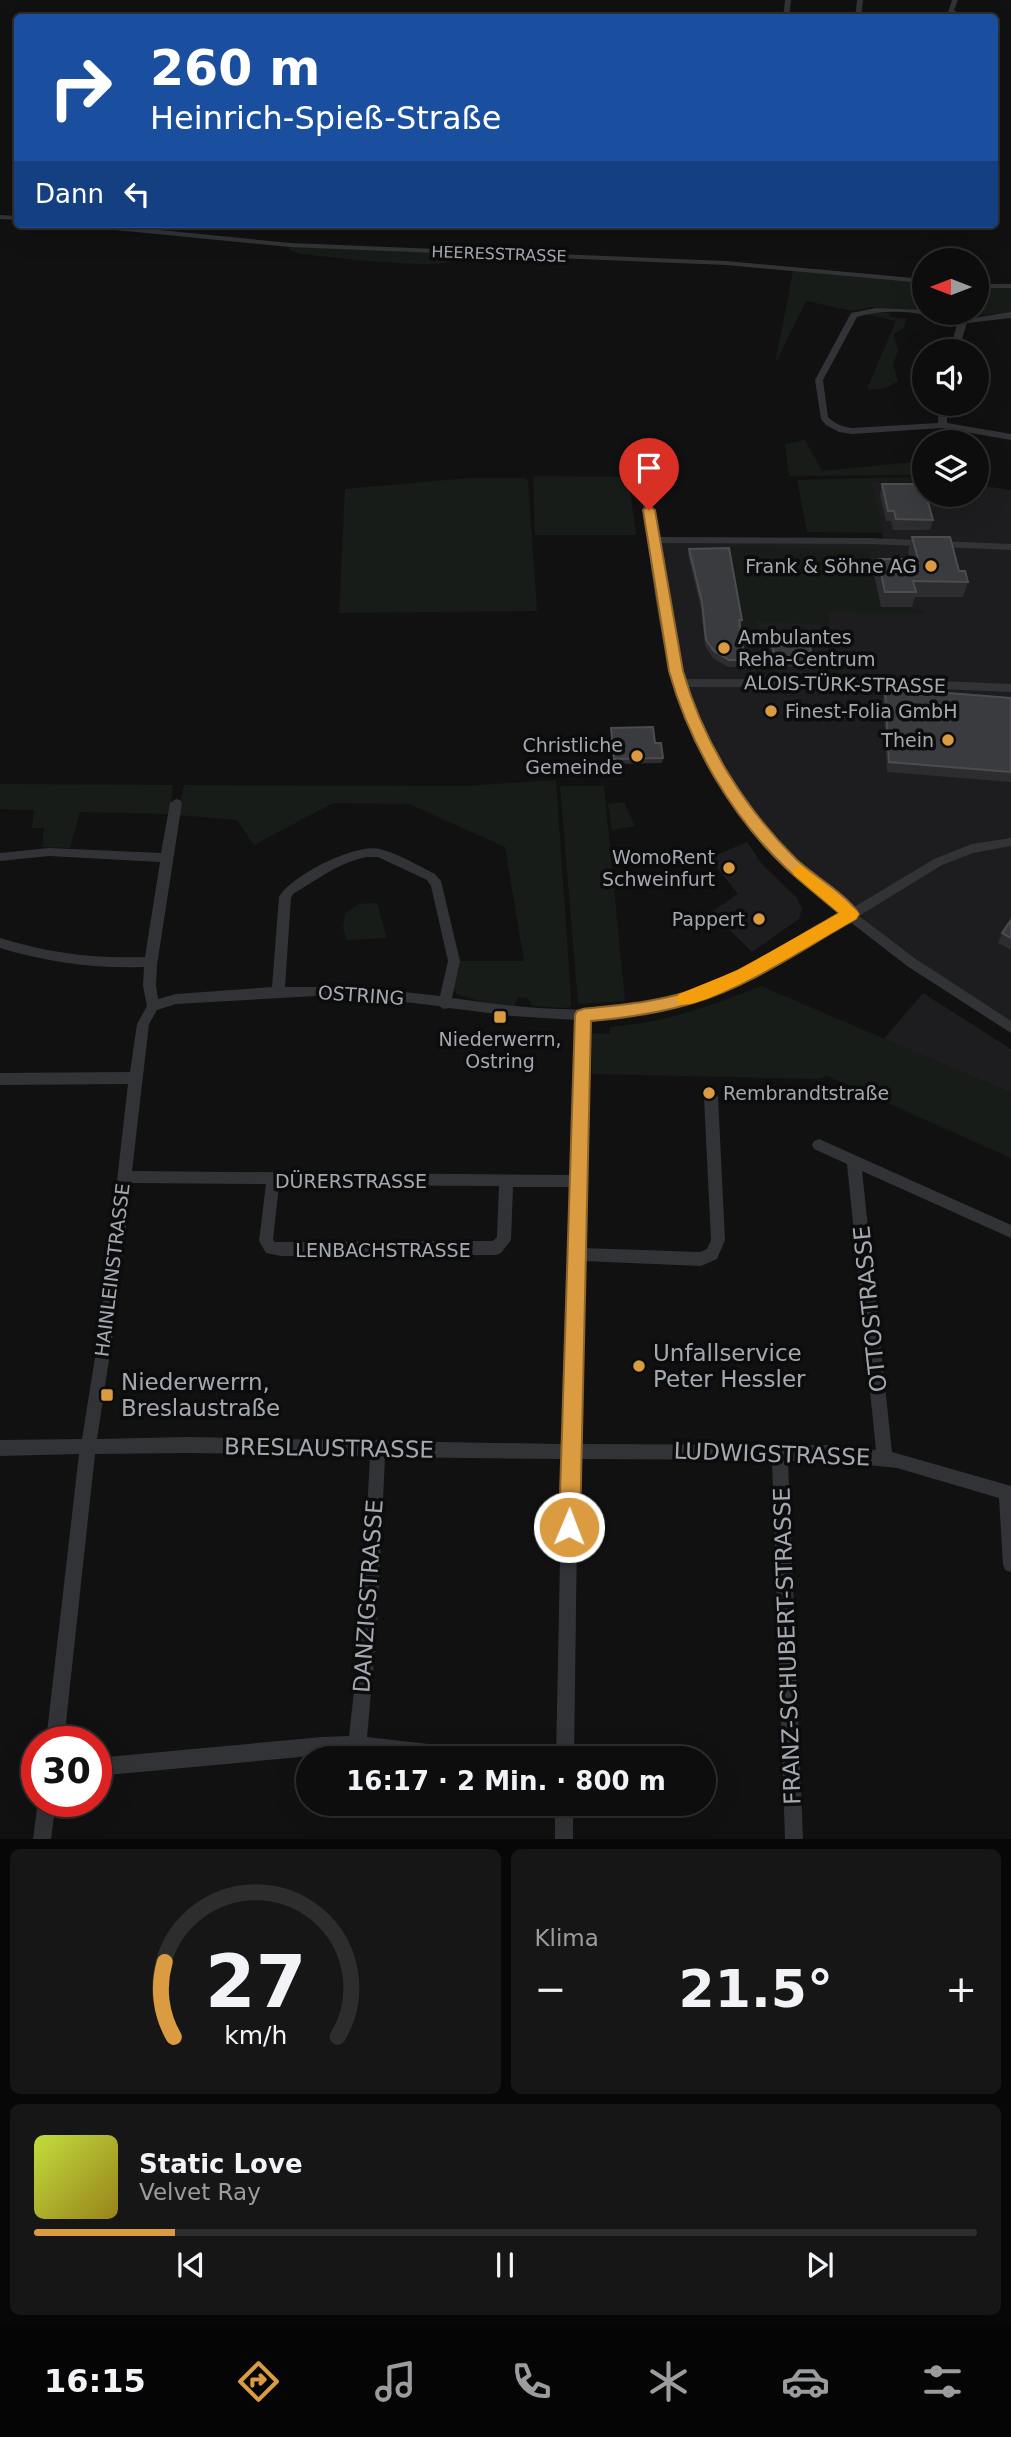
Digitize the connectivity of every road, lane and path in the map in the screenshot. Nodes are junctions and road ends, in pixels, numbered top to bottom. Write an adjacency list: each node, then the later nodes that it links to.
1 (955, 0): 2 (street)
2 (956, 14)
3 (116, 228): 4 (street, HEERESSTRASSE)
4 (912, 280)
5 (989, 286): 6 (street)
6 (1011, 286)
7 (912, 313): 11 (street)
8 (1011, 315): 9 (street)
9 (989, 317)
10 (942, 416): 11 (street)
11 (942, 425): 12 (street)
12 (1011, 437)
13 (645, 485): 14 (street)
14 (653, 540): 15 (street); 16 (street)
15 (1011, 547)
16 (679, 682): 17 (street, ALOIS-TÜRK-STRASSE); 22 (street)
17 (1011, 688)
18 (176, 803): 21 (street, HAINLEINSTRASSE)
19 (1011, 842): 22 (street, OSTRING)
20 (0, 857): 21 (street)
21 (165, 858): 24 (street, HAINLEINSTRASSE)
22 (851, 914): 28 (street, OSTRING); 29 (street)
23 (0, 943): 24 (street)
24 (152, 962): 27 (street, HAINLEINSTRASSE)
25 (278, 992): 26 (street, OSTRING); 26 (street); 27 (street, OSTRING)
26 (444, 1004): 28 (street, OSTRING)
27 (153, 1006): 30 (street, HAINLEINSTRASSE)
28 (583, 1015): 37 (street)
29 (1011, 1027)
30 (136, 1078): 31 (street); 35 (street, HAINLEINSTRASSE)
31 (0, 1079)
32 (711, 1097): 40 (street)
33 (819, 1144): 34 (street)
34 (855, 1161): 39 (street); 46 (street, OTTOSTRASSE)
35 (124, 1177): 36 (street, DÜRERSTRASSE); 43 (street, HAINLEINSTRASSE)
36 (273, 1180): 38 (street, DÜRERSTRASSE); 38 (street, LENBACHSTRASSE)
37 (578, 1181): 38 (street, DÜRERSTRASSE); 40 (street)
38 (506, 1182)
39 (1011, 1232)
40 (576, 1254): 44 (street)
41 (378, 1447): 43 (street, BRESLAUSTRASSE); 44 (street, BRESLAUSTRASSE); 50 (street, DANZIGSTRASSE)
42 (0, 1448): 43 (street, BRESLAUSTRASSE)
43 (88, 1448): 49 (street, HAINLEINSTRASSE)
44 (570, 1450): 45 (street, LUDWIGSTRASSE); 52 (street)
45 (780, 1453): 46 (street, LUDWIGSTRASSE); 58 (street, FRANZ-SCHUBERT-STRASSE)
46 (885, 1457): 47 (street, LUDWIGSTRASSE)
47 (1009, 1494): 48 (street)
48 (1011, 1564)
49 (57, 1726)
50 (357, 1745): 51 (street); 53 (street)
51 (366, 1746)
52 (565, 1746)
53 (112, 1766)
54 (564, 1816): 57 (street)
55 (45, 1817): 56 (street)
56 (42, 1839)
57 (564, 1839)
58 (794, 1839)

